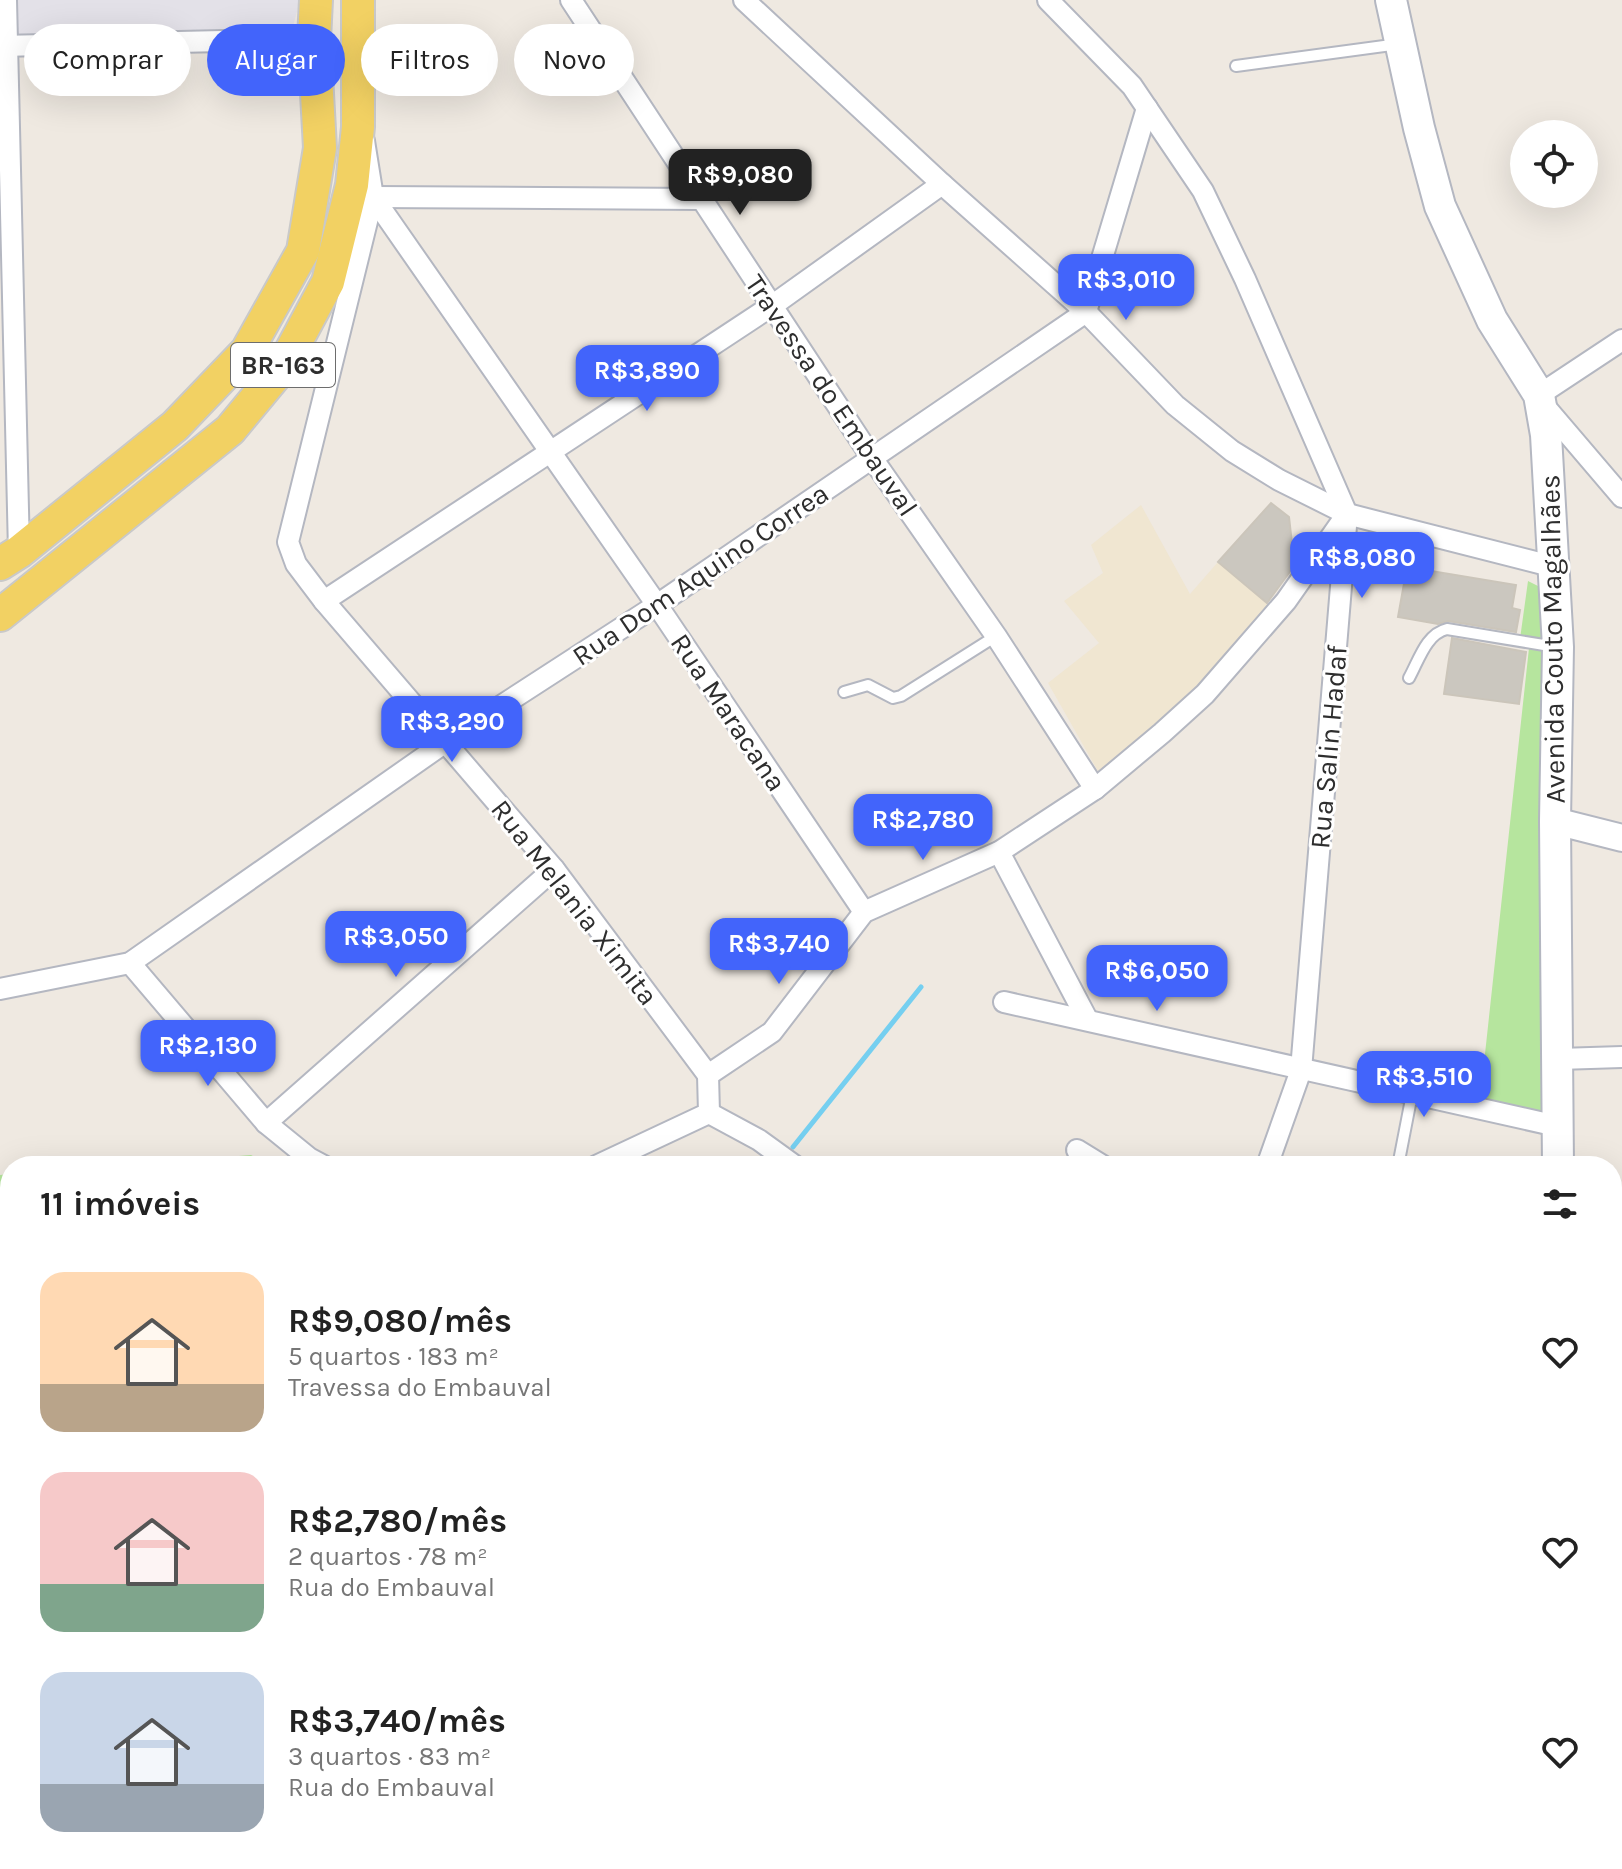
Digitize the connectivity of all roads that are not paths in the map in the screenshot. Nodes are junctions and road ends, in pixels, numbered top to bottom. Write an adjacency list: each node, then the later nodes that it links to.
1 (6, 0): 12 (street)
2 (316, 0): 8 (main road, BR-163)
3 (571, 0): 19 (street, Travessa do Embauval)
4 (744, 0): 17 (street)
5 (1048, 0): 15 (street, Rua Salin Hadaf)
6 (1396, 1): 11 (main road, Avenida Couto Magalhães)
7 (360, 3): 9 (main road); 16 (main road, BR-163)
8 (315, 24)
9 (345, 35)
10 (207, 41): 12 (street)
11 (1400, 43): 13 (lane); 25 (main road, Avenida Couto Magalhães)
12 (3, 46): 20 (street)
13 (1236, 66)
14 (317, 96): 30 (main road, BR-163)
15 (1147, 108): 23 (street); 29 (street, Rua Salin Hadaf)
16 (358, 127): 18 (street, Rua Melania Ximita); 34 (main road, BR-163)
17 (942, 184): 21 (street); 23 (street)
18 (373, 197): 19 (street); 26 (street, Rua Maracana); 32 (street, Rua Melania Ximita)
19 (701, 199): 21 (street, Travessa do Embauval)
20 (5, 211): 22 (street)
21 (773, 305): 26 (street); 27 (street, Travessa do Embauval)
22 (6, 308): 30 (street)
23 (1086, 312): 27 (street, Rua Dom Aquino Correa); 29 (street)
24 (1622, 340): 25 (street)
25 (1540, 399): 28 (street); 31 (main road, Avenida Couto Magalhães)
26 (549, 450): 32 (street); 33 (street, Rua Maracana)
27 (872, 458): 33 (street, Rua Dom Aquino Correa); 35 (street, Travessa do Embauval)
28 (1622, 497)
29 (1347, 514): 31 (street); 40 (street); 52 (street, Rua Salin Hadaf)
30 (10, 558): 34 (main road)
31 (1555, 567): 36 (main road, Avenida Couto Magalhães)
32 (324, 601): 39 (street, Rua Melania Ximita)
33 (657, 605): 39 (street, Rua Dom Aquino Correa); 45 (street, Rua Maracana)
34 (10, 606)
35 (996, 636): 38 (lane); 40 (street, Travessa do Embauval)
36 (1558, 647): 37 (lane); 41 (main road, Avenida Couto Magalhães)
37 (1409, 678)
38 (844, 692)
39 (447, 741): 44 (street, Rua Melania Ximita); 46 (street, Rua Dom Aquino Correa)
40 (1095, 789): 43 (street)
41 (1555, 821): 42 (street); 51 (main road, Avenida Couto Magalhães)
42 (1622, 838)
43 (999, 852): 45 (street); 49 (street)
44 (554, 869): 53 (street, Rua Melania Ximita); 56 (street)
45 (864, 912): 53 (street)
46 (130, 963): 47 (street, Rua Dom Aquino Correa); 56 (street)
47 (0, 989)
48 (1004, 1002): 49 (street)
49 (1087, 1019): 52 (street)
50 (1622, 1057): 51 (street)
51 (1559, 1059): 57 (main road, Avenida Couto Magalhães)
52 (1301, 1070): 54 (street); 63 (street, Rua Salin Hadaf)
53 (708, 1075): 55 (street)
54 (1412, 1094): 57 (street); 64 (lane)
55 (709, 1113): 60 (street); 61 (street)
56 (266, 1123): 59 (street)
57 (1557, 1126): 65 (main road, Avenida Couto Magalhães)
58 (1077, 1150): 62 (street)
59 (307, 1156)
60 (617, 1156)
61 (781, 1156)
62 (1087, 1156)
63 (1271, 1156)
64 (1400, 1156)
65 (1558, 1156)

